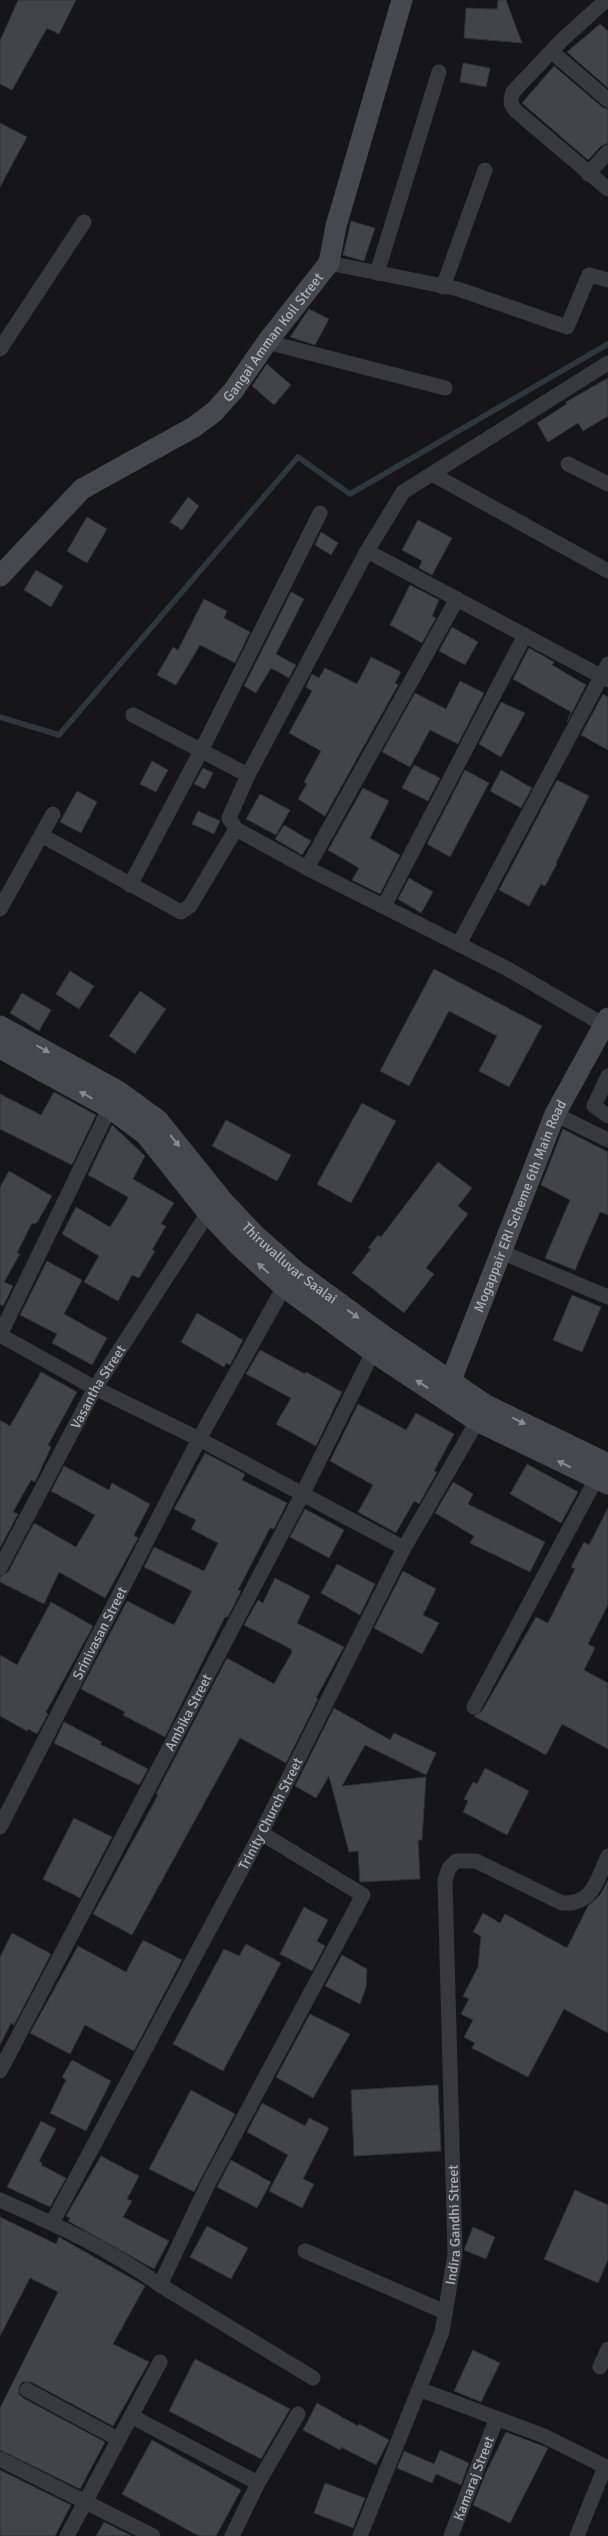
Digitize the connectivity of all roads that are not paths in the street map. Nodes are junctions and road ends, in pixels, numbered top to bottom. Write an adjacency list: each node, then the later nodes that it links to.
1 (402, 0): 11 (main road, Gangai Amman Koil Street)
2 (608, 1): 3 (street)
3 (552, 52): 5 (street); 8 (street)
4 (439, 72): 12 (street)
5 (608, 100)
6 (608, 152): 8 (street)
7 (485, 170): 14 (street)
8 (588, 174): 9 (street)
9 (608, 189)
10 (84, 222): 16 (street)
11 (329, 264): 12 (street); 15 (main road, Gangai Amman Koil Street)
12 (376, 273): 14 (street)
13 (608, 280): 14 (street)
14 (443, 286)
15 (267, 342): 18 (street); 25 (main road, Gangai Amman Koil Street)
16 (0, 349)
17 (608, 363): 20 (street)
18 (445, 388)
19 (568, 464): 21 (street)
20 (432, 474): 23 (street); 24 (street)
21 (608, 484)
22 (320, 513): 30 (street)
23 (366, 551): 26 (street); 31 (street)
24 (608, 571)
25 (0, 576)
26 (457, 599): 27 (street); 35 (street)
27 (525, 636): 28 (street); 37 (street)
28 (606, 674): 39 (street)
29 (133, 715): 30 (street)
30 (201, 751): 31 (street); 36 (street)
31 (248, 775): 33 (street)
32 (53, 814): 34 (street)
33 (236, 829): 35 (street); 36 (street)
34 (41, 835): 36 (street); 38 (street)
35 (307, 868): 37 (street)
36 (130, 885)
37 (384, 906): 39 (street)
38 (0, 909)
39 (459, 944): 40 (street)
40 (606, 1022): 45 (main road, Mogappair ERI Scheme 6th Main Road)
41 (0, 1026): 44 (main road, Thiruvalluvar Saalai, one-way to 44)
42 (1, 1051): 44 (main road, Thiruvalluvar Saalai, one-way to 42)
43 (608, 1076): 46 (street)
44 (114, 1099): 48 (main road, Thiruvalluvar Saalai); 52 (street); 55 (main road, Thiruvalluvar Saalai, one-way to 55)
45 (555, 1114): 47 (street); 49 (main road, Mogappair ERI Scheme 6th Main Road)
46 (608, 1116)
47 (608, 1140)
48 (208, 1213): 50 (main road, Thiruvalluvar Saalai, one-way to 48); 54 (street, Vasantha Street)
49 (502, 1252): 51 (street); 55 (main road, Mogappair ERI Scheme 6th Main Road)
50 (284, 1287): 53 (main road, Thiruvalluvar Saalai); 57 (street, Srinivasan Street)
51 (608, 1297)
52 (0, 1335): 54 (street)
53 (373, 1352): 55 (main road, Thiruvalluvar Saalai, one-way to 53); 59 (street, Ambika Street)
54 (95, 1388): 57 (street); 61 (street, Vasantha Street)
55 (448, 1390): 56 (main road, Thiruvalluvar Saalai)
56 (482, 1413): 58 (main road, Thiruvalluvar Saalai); 60 (street, Trinity Church Street)
57 (199, 1439): 59 (street); 63 (street, Srinivasan Street)
58 (604, 1476): 62 (street)
59 (302, 1495): 60 (street); 66 (street, Ambika Street)
60 (404, 1548): 64 (street, Trinity Church Street)
61 (0, 1568)
62 (474, 1707)
63 (0, 1827)
64 (261, 1833): 68 (street, Trinity Church Street); 70 (street)
65 (608, 1856): 71 (street, Indira Gandhi Street)
66 (0, 2072)
67 (0, 2200): 68 (street)
68 (52, 2223): 70 (street)
69 (305, 2251): 71 (street)
70 (160, 2285): 75 (street)
71 (445, 2312): 76 (street, Indira Gandhi Street)
72 (608, 2349): 74 (street)
73 (160, 2362): 79 (street)
74 (600, 2367)
75 (313, 2378)
76 (419, 2389): 80 (street); 89 (street, Indira Gandhi Street)
77 (27, 2390): 81 (street)
78 (298, 2414): 84 (street)
79 (130, 2416): 81 (street); 84 (street)
80 (496, 2420): 83 (street); 90 (street, Kamaraj Street)
81 (118, 2439): 85 (street)
82 (0, 2459): 85 (street)
83 (606, 2468): 91 (street)
84 (258, 2483): 88 (street)
85 (86, 2501): 86 (street); 87 (street)
86 (68, 2536)
87 (153, 2536)
88 (232, 2536)
89 (360, 2536)
90 (451, 2536)
91 (577, 2536)

